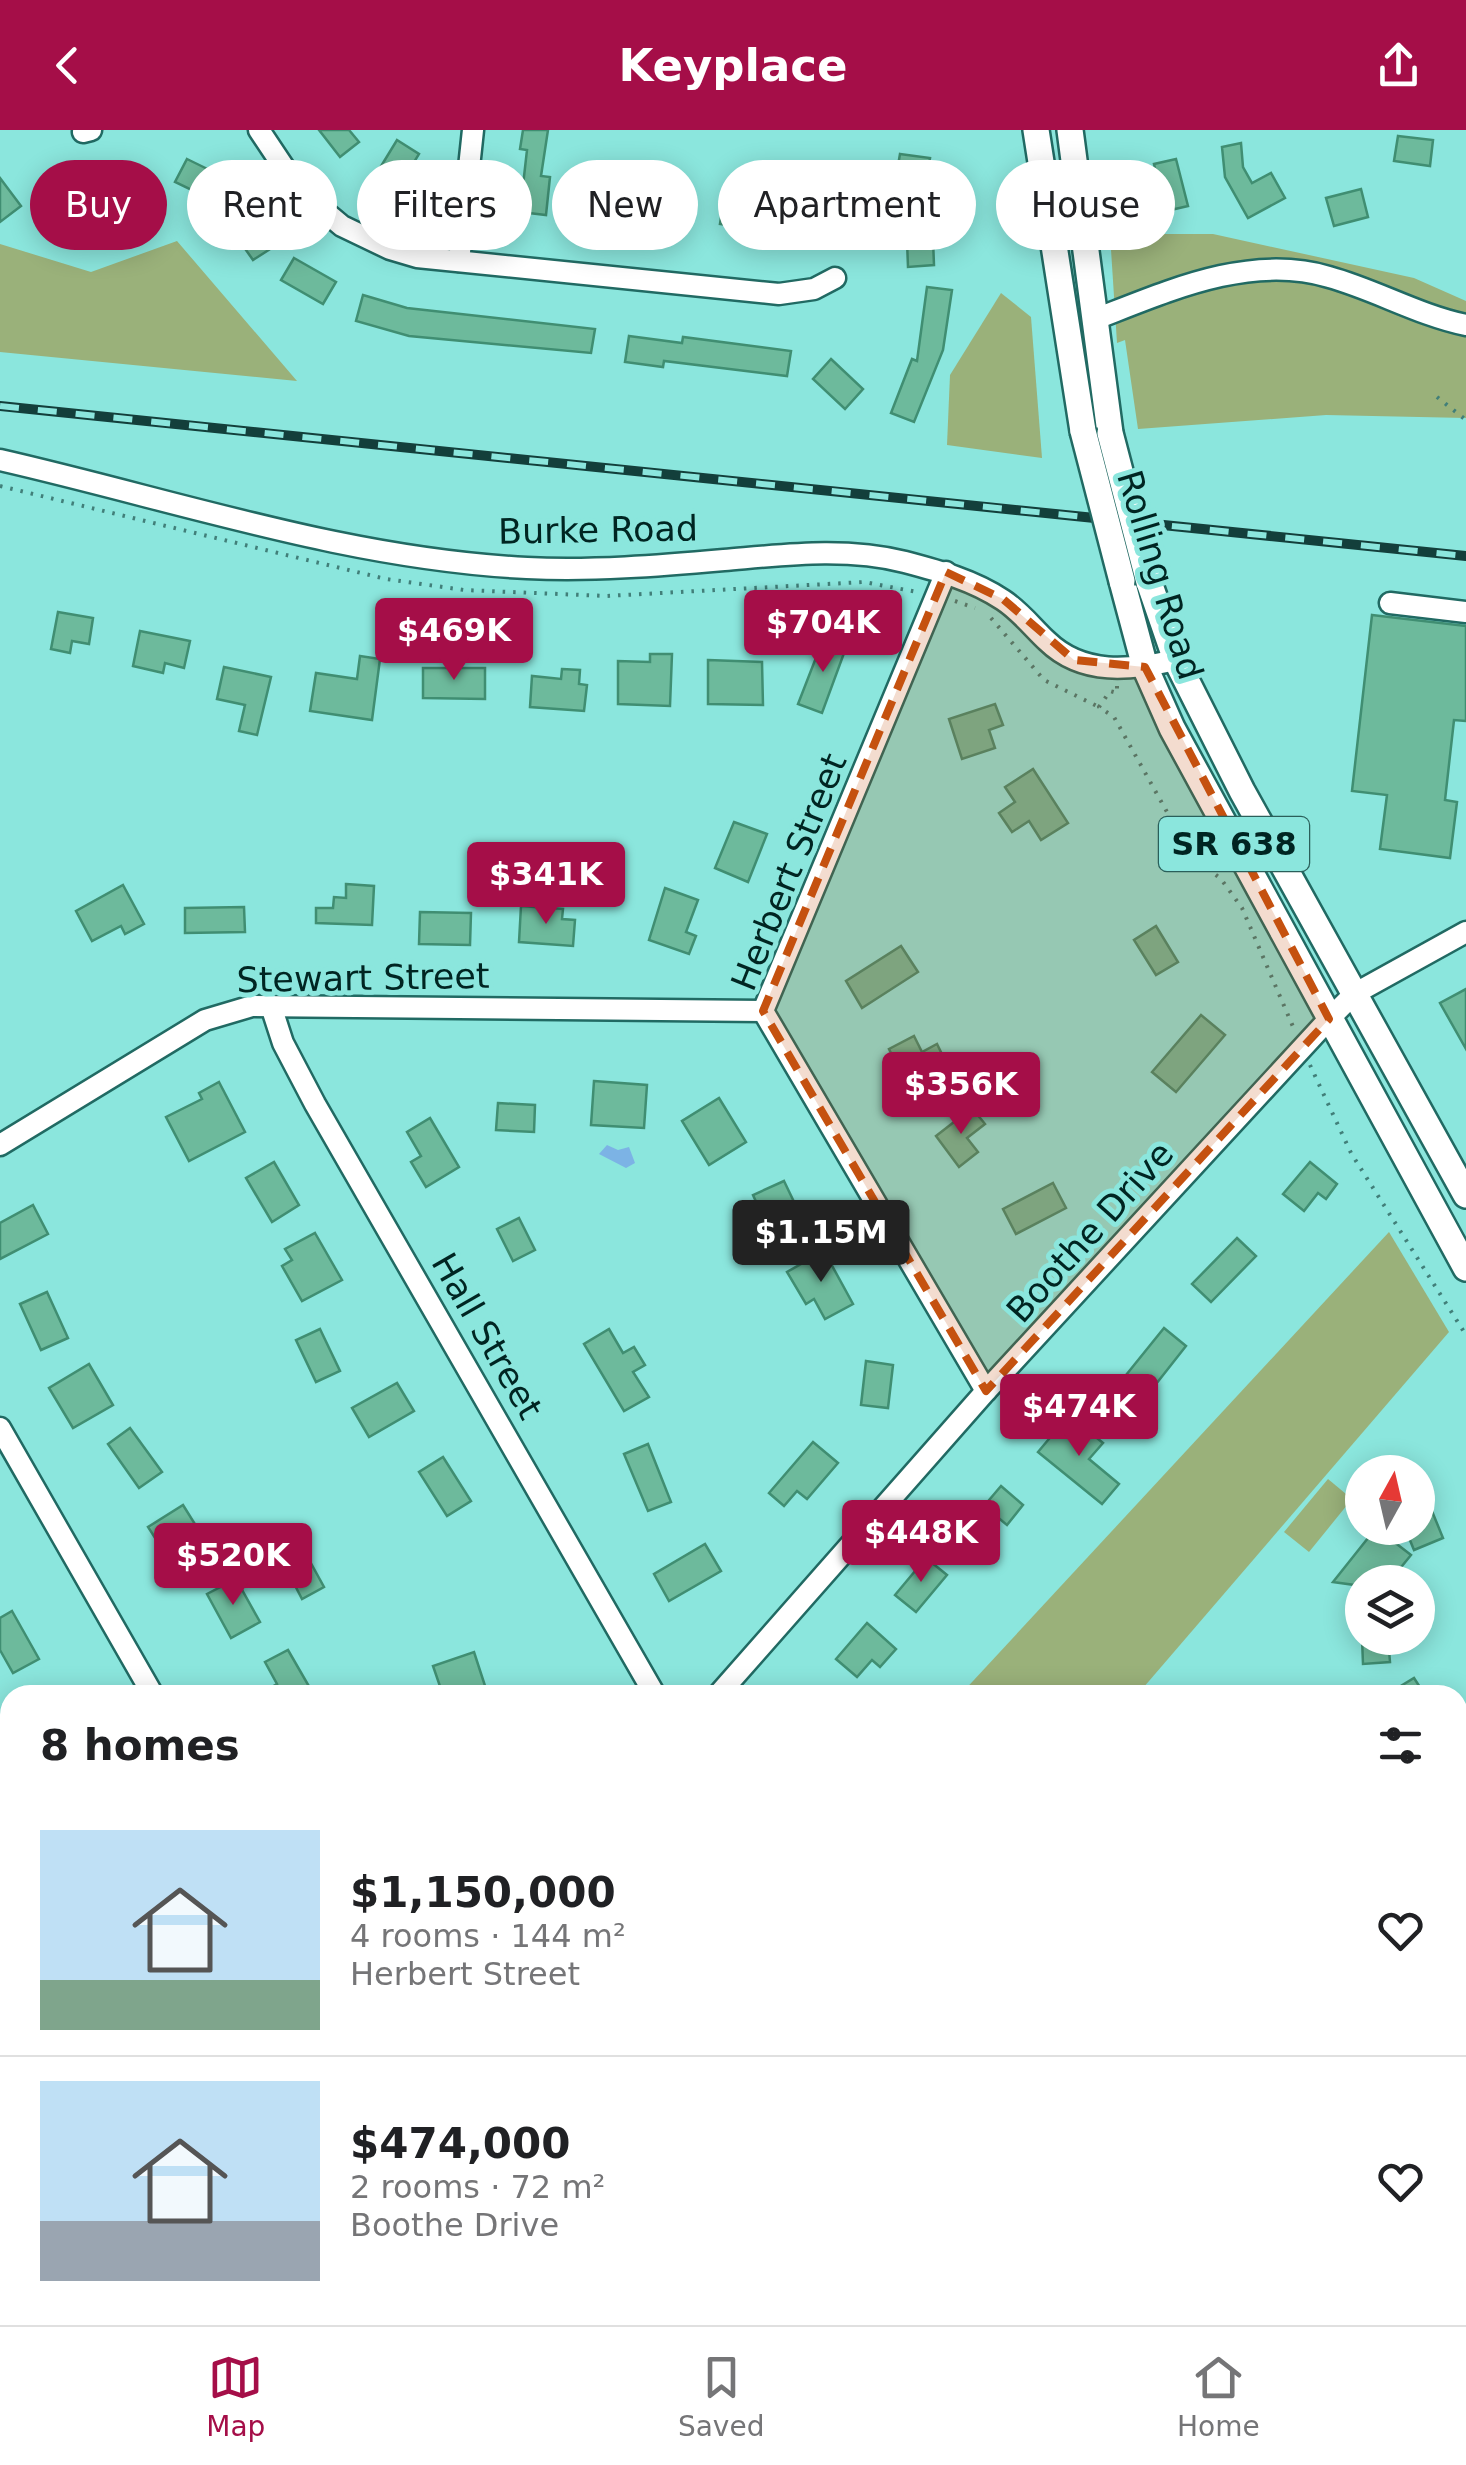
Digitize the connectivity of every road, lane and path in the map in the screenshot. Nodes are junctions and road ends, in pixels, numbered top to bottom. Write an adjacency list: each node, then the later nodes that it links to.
1 (260, 130): 5 (street)
2 (473, 130): 5 (street)
3 (1036, 130): 16 (main road, Rolling Road / SR 638, bridge)
4 (1073, 130): 7 (main road, Rolling Road / SR 638)
5 (460, 262): 6 (street)
6 (835, 278)
7 (1093, 320): 8 (street); 15 (main road, Rolling Road / SR 638, bridge)
8 (1466, 325)
9 (1437, 397): 10 (path)
10 (1466, 420)
11 (0, 460): 12 (street, Burke Road)
12 (946, 572): 17 (street, Burke Road); 21 (street, Herbert Street)
13 (1390, 603): 14 (street)
14 (1466, 612)
15 (1176, 660): 16 (street, Burke Road); 19 (main road, Rolling Road / SR 638)
16 (1145, 666): 17 (street, Burke Road); 22 (main road, Rolling Road / SR 638)
17 (1118, 668): 23 (path)
18 (1466, 932): 19 (street, Boothe Drive)
19 (1354, 994): 22 (street, Boothe Drive); 25 (main road, Rolling Road / SR 638)
20 (271, 1006): 21 (street, Stewart Street); 24 (street, Stewart Street); 31 (street, Hall Street)
21 (763, 1011): 28 (street, Herbert Street)
22 (1330, 1019): 23 (street, Boothe Drive); 26 (main road, Rolling Road / SR 638)
23 (1303, 1050): 27 (path); 28 (street, Boothe Drive)
24 (0, 1145)
25 (1466, 1195)
26 (1466, 1268)
27 (1466, 1335)
28 (986, 1391): 32 (street, Boothe Drive)
29 (0, 1428): 30 (street)
30 (146, 1685)
31 (649, 1685)
32 (727, 1685)

